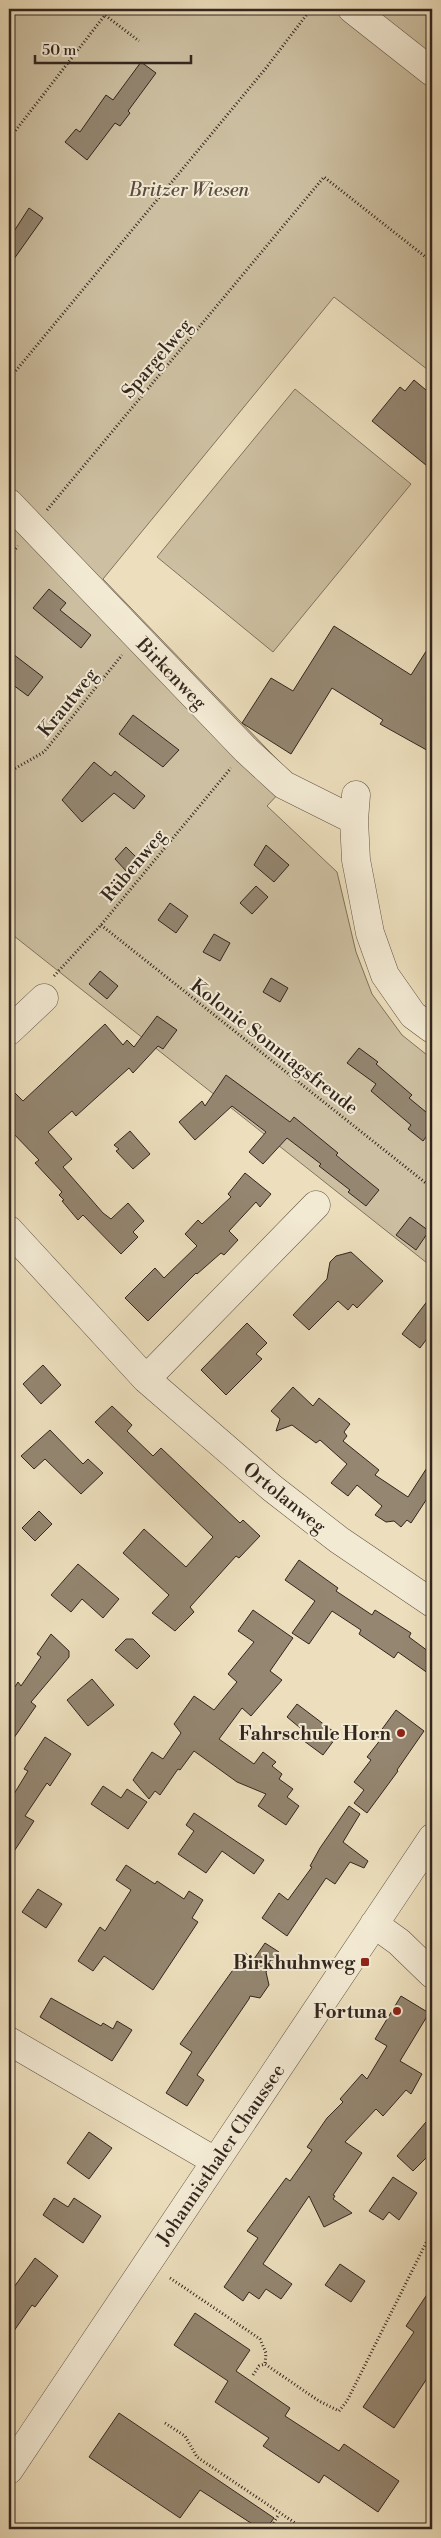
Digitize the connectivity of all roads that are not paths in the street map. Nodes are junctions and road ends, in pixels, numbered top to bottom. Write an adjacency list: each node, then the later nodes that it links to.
1 (352, 9): 2 (street)
2 (432, 72)
3 (9, 503): 5 (street, Birkenweg)
4 (44, 998): 6 (street)
5 (432, 1029)
6 (9, 1031)
7 (316, 1206): 9 (street)
8 (9, 1230): 9 (street, Ortolanweg)
9 (146, 1380): 10 (street, Ortolanweg)
10 (432, 1603)
11 (432, 1838): 12 (street, Johannisthaler Chaussee)
12 (374, 1924): 13 (street); 15 (street, Johannisthaler Chaussee)
13 (432, 1974)
14 (9, 2041): 15 (street)
15 (215, 2162): 16 (street, Johannisthaler Chaussee)
16 (9, 2470)

